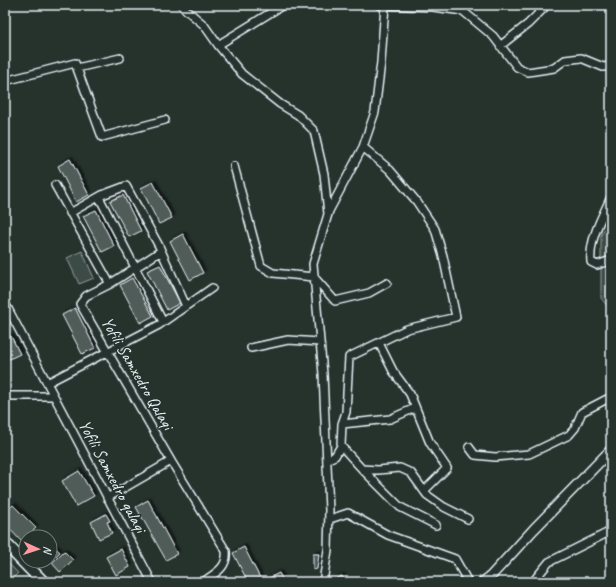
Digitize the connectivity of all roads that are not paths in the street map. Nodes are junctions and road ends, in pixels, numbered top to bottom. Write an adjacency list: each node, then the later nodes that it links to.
1 (182, 5): 6 (street)
2 (283, 5): 6 (street)
3 (379, 5): 4 (street)
4 (385, 5): 7 (street); 13 (street)
5 (544, 5): 7 (street)
6 (218, 45): 19 (street)
7 (500, 46): 9 (street)
8 (120, 58): 10 (street)
9 (611, 66)
10 (77, 68): 11 (street); 12 (street)
11 (5, 81)
12 (165, 120)
13 (363, 147): 19 (street); 31 (street)
14 (234, 166): 23 (street)
15 (55, 185): 18 (street)
16 (99, 197): 18 (street); 20 (street); 22 (street)
17 (611, 197): 21 (street)
18 (70, 213): 25 (street)
19 (328, 216): 23 (street)
20 (161, 251): 22 (street); 28 (street)
21 (611, 260)
22 (136, 268): 25 (street); 29 (street)
23 (314, 277): 24 (street); 30 (street)
24 (387, 283)
25 (110, 284): 33 (street, Yofili Samxedro Qalaqi)
26 (212, 288): 28 (street, Yofili Samxedro qalaqi)
27 (5, 303): 34 (street, Yofili Samxedro qalaqi)
28 (186, 306): 29 (street, Yofili Samxedro qalaqi)
29 (163, 322): 33 (street, Yofili Samxedro qalaqi)
30 (320, 342): 32 (street); 43 (street)
31 (379, 343): 38 (street); 39 (street)
32 (251, 348)
33 (108, 351): 34 (street, Yofili Samxedro qalaqi); 44 (street, Yofili Samxedro Qalaqi)
34 (47, 384): 36 (street, Yofili Samxedro qalaqi)
35 (5, 396): 36 (street)
36 (54, 396): 47 (street, Yofili Samxedro qalaqi)
37 (611, 399): 41 (street)
38 (415, 408): 39 (street); 46 (street)
39 (342, 424): 40 (street)
40 (341, 446): 43 (street); 45 (street)
41 (469, 447)
42 (610, 451): 58 (main road)
43 (328, 459): 48 (street)
44 (171, 461): 47 (street, Yofili Samxedro Qalaqi); 55 (street, Yofili Samxedro Qalaqi)
45 (362, 469): 46 (street); 50 (street)
46 (424, 491): 49 (street)
47 (107, 498): 54 (street, Yofili Samxedro qalaqi)
48 (330, 519): 56 (street); 57 (street)
49 (468, 519)
50 (436, 525)
51 (611, 530): 59 (street)
52 (5, 543): 53 (highway)
53 (43, 582)
54 (152, 582)
55 (203, 582)
56 (323, 582)
57 (468, 582)
58 (483, 582)
59 (534, 582)

